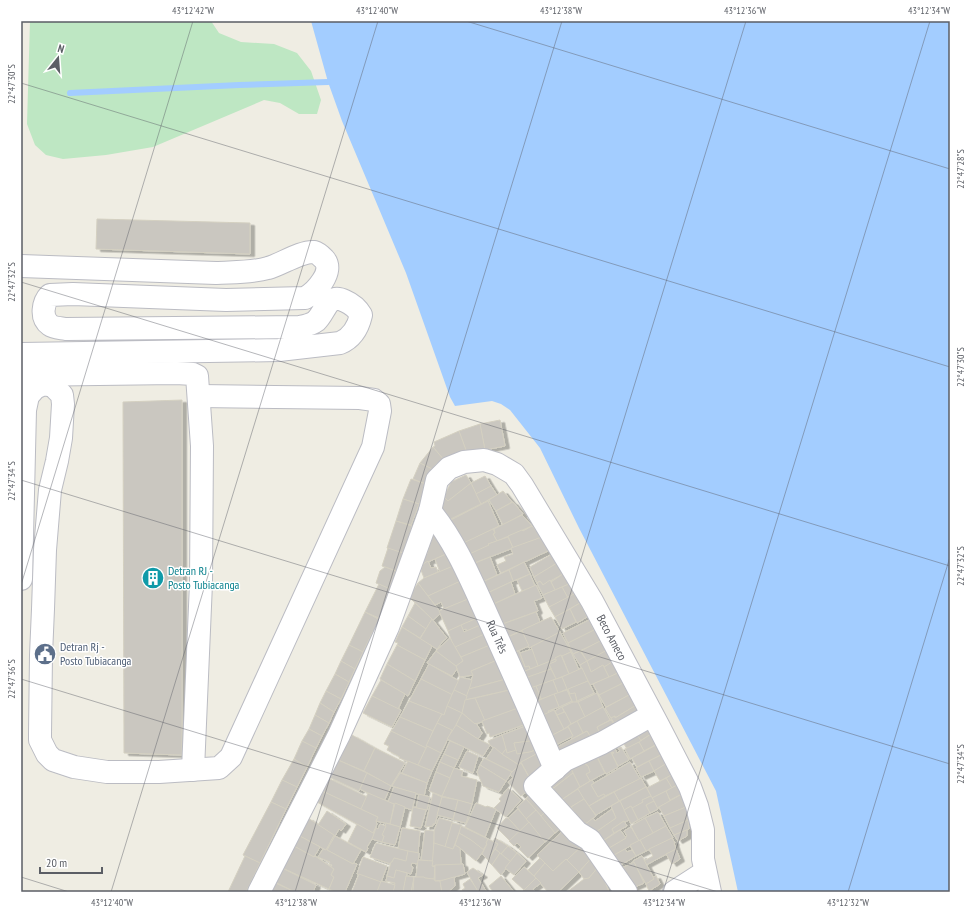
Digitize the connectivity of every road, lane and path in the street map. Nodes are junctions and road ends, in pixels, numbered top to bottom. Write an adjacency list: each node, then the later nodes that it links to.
1 (21, 266): 2 (street)
2 (21, 354)
3 (21, 375): 4 (street)
4 (199, 396): 9 (street); 9 (street)
5 (430, 511): 7 (street, Beco Ameco); 8 (street, Rua Três); 11 (street)
6 (21, 579): 9 (street)
7 (652, 714): 8 (street); 10 (street, Beco Ameco)
8 (554, 769): 12 (street)
9 (193, 770)
10 (707, 882): 13 (street)
11 (259, 892)
12 (626, 892)
13 (674, 892)

